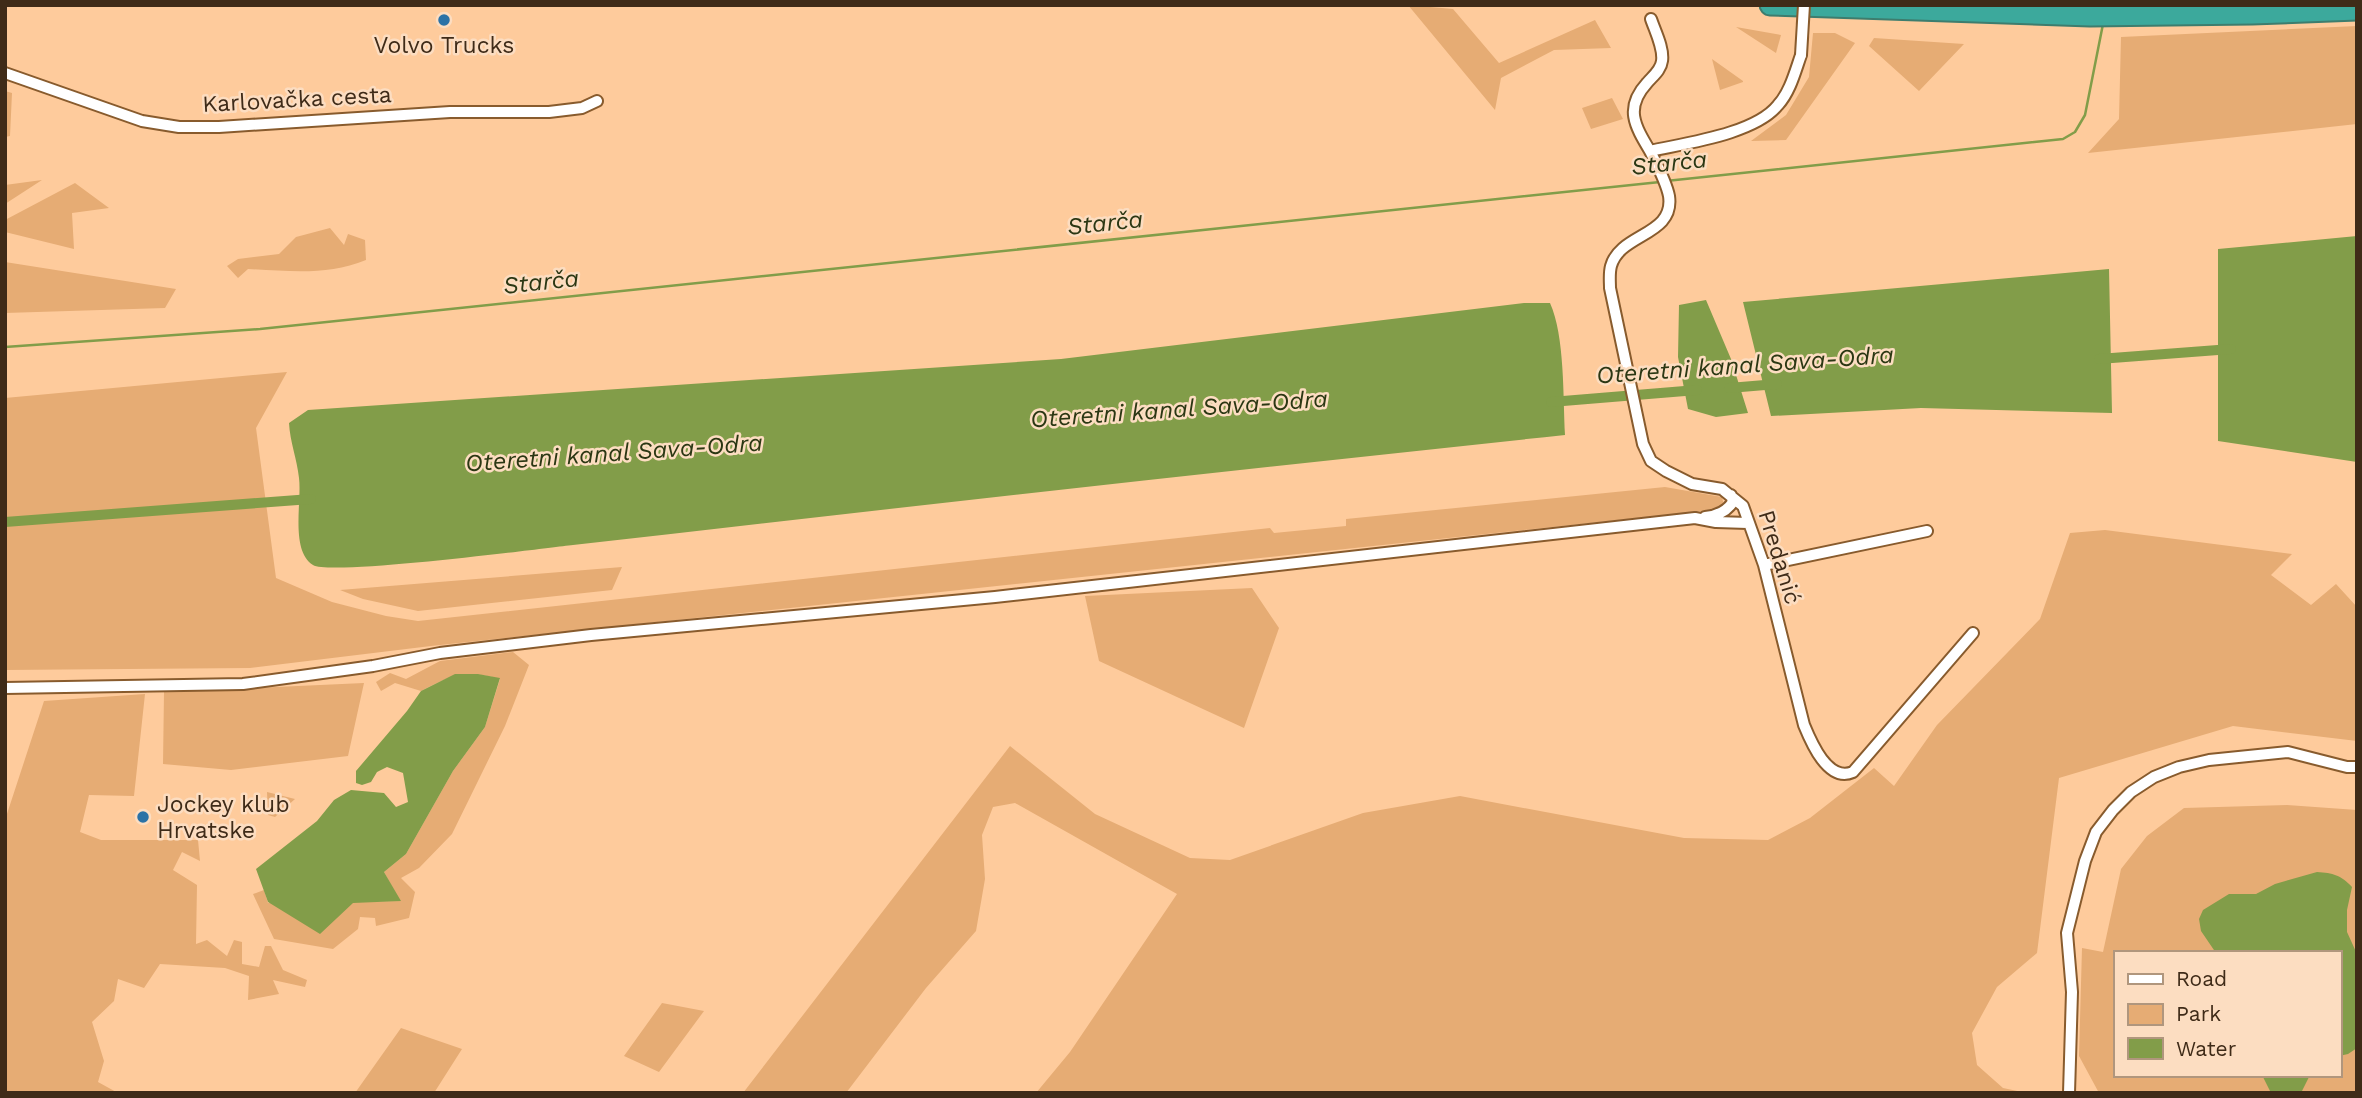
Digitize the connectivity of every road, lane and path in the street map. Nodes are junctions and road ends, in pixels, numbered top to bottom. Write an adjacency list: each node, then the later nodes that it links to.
1 (1770, 5): 3 (highway)
2 (1804, 5): 7 (street, bridge)
3 (2357, 10)
4 (1651, 19): 7 (street, Predanić)
5 (5, 73): 6 (street, Karlovačka cesta)
6 (597, 101)
7 (1650, 151): 8 (street, Predanić)
8 (1731, 495): 9 (street); 10 (street, Predanić)
9 (1695, 518): 10 (street); 14 (street)
10 (1748, 523): 12 (street, Predanić)
11 (1927, 531): 12 (street)
12 (1764, 565): 13 (street, Predanić)
13 (1973, 633)
14 (5, 688)
15 (2357, 767): 16 (street)
16 (2069, 1093)

